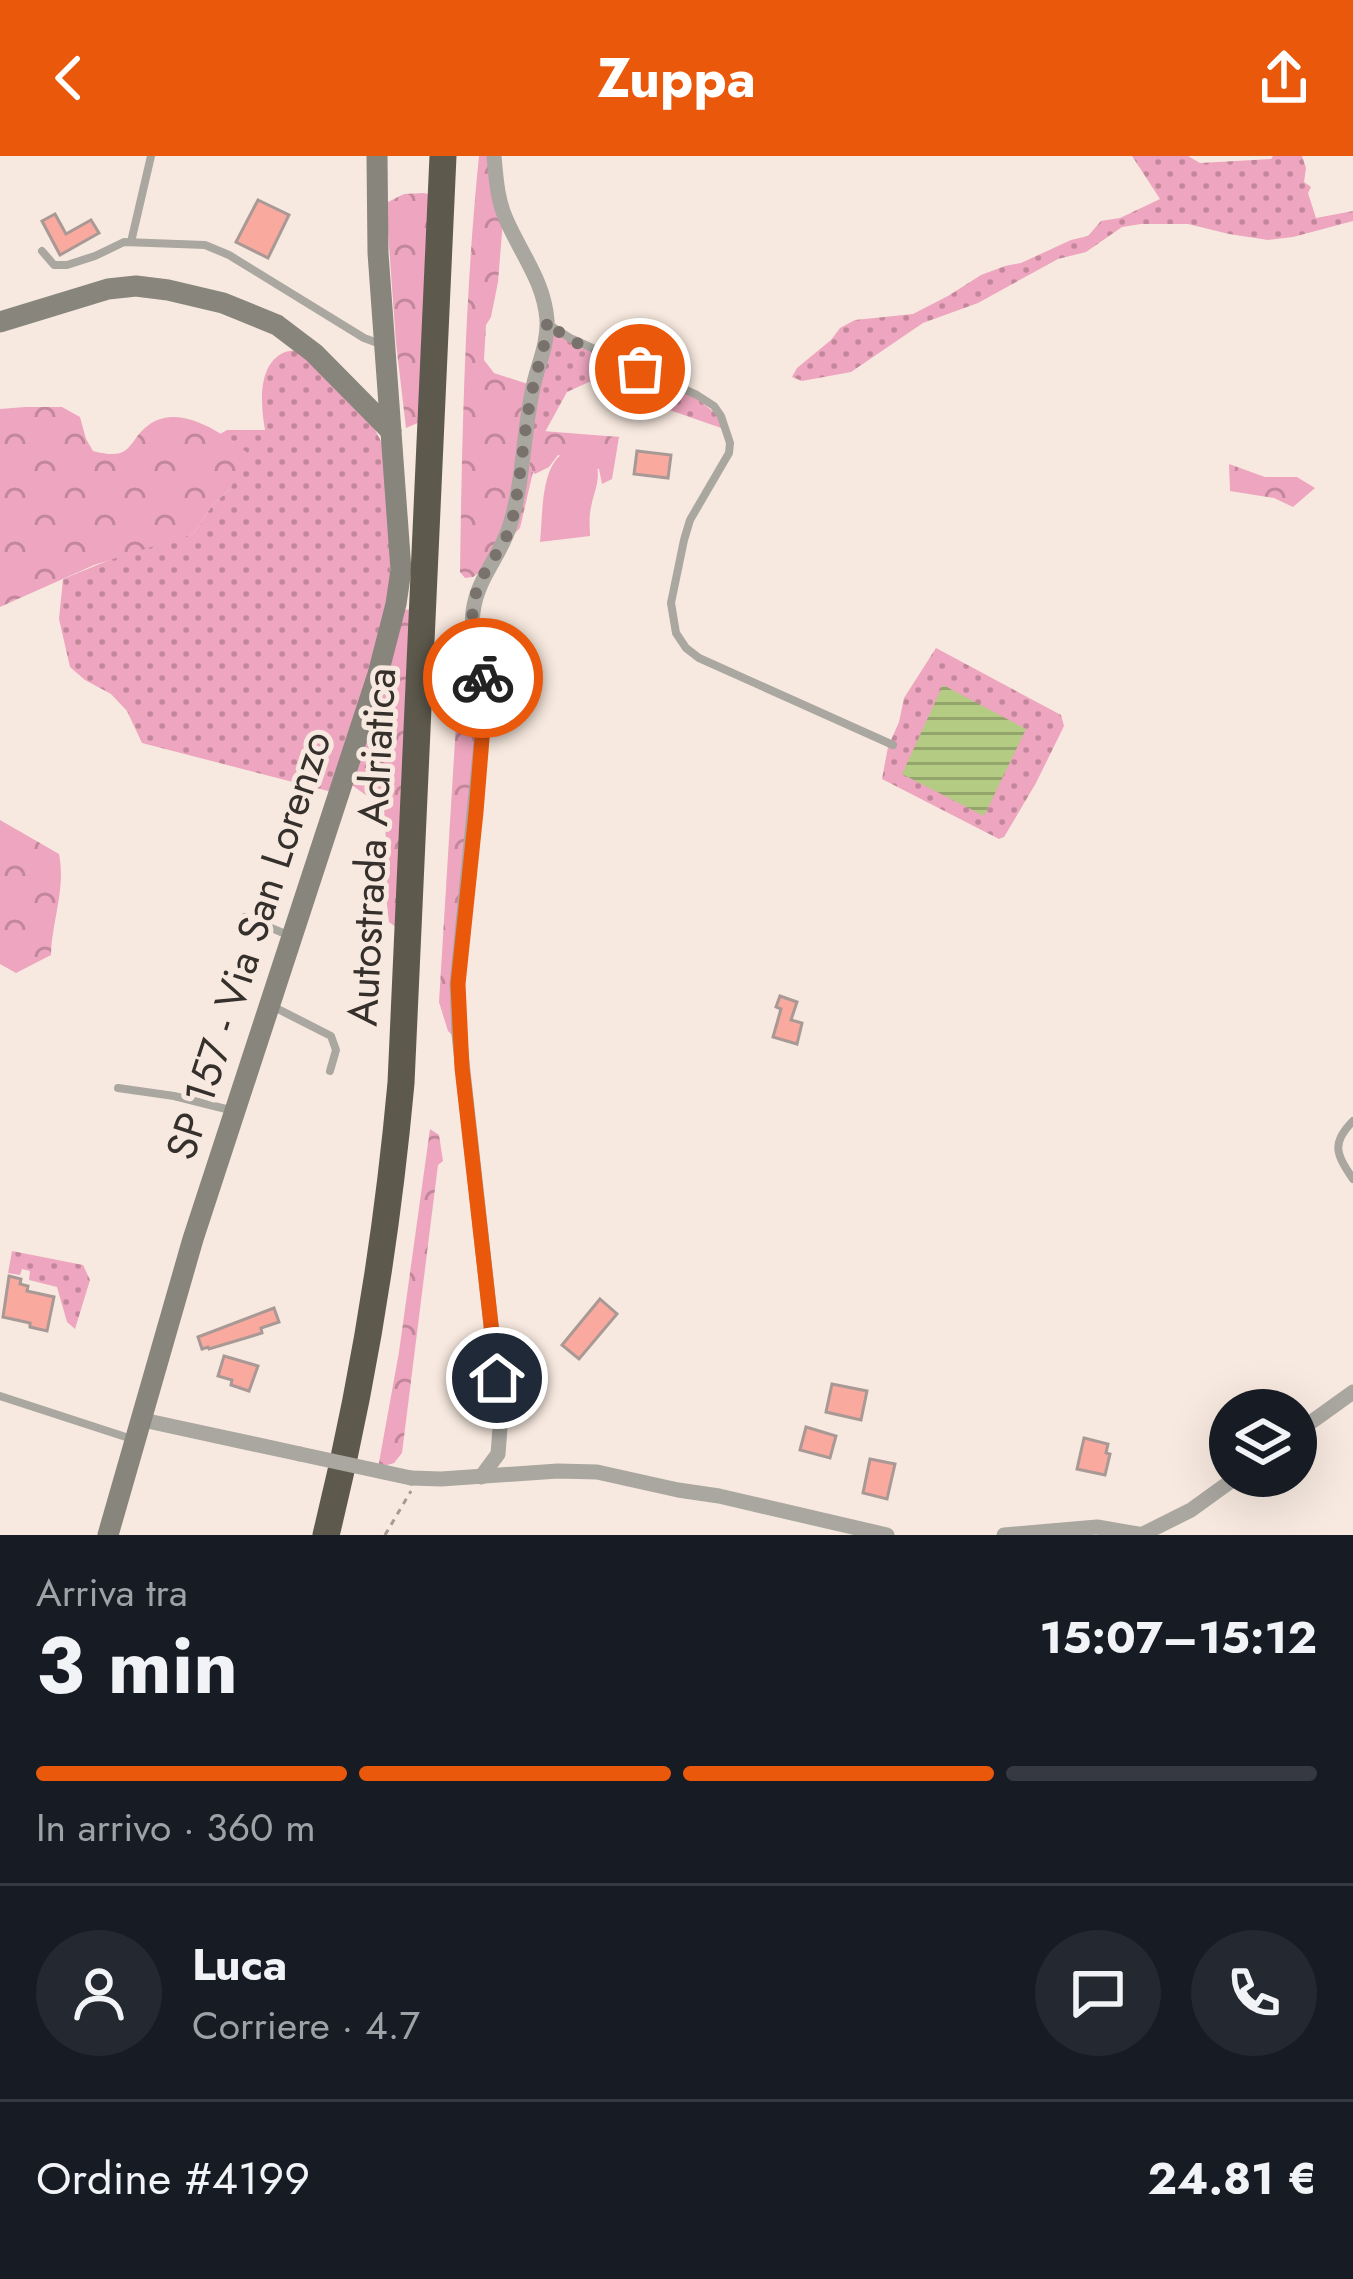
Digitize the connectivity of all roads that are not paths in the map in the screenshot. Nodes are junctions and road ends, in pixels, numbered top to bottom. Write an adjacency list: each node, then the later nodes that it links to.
1 (151, 156): 6 (lane)
2 (377, 156): 10 (main road, SP 157 - Via San Lorenzo)
3 (443, 156): 29 (highway, Autostrada Adriatica)
4 (461, 156): 30 (highway, Autostrada Adriatica)
5 (494, 156): 8 (street)
6 (131, 242): 7 (lane); 10 (lane)
7 (42, 250)
8 (547, 320): 12 (lane); 25 (street)
9 (0, 322): 11 (main road)
10 (385, 346): 11 (main road, SP 157 - Via San Lorenzo)
11 (391, 431): 14 (main road, SP 157 - Via San Lorenzo)
12 (893, 745)
13 (244, 917): 14 (lane)
14 (291, 936): 15 (main road, SP 157 - Via San Lorenzo)
15 (268, 1005): 16 (lane); 18 (main road, SP 157 - Via San Lorenzo)
16 (330, 1071)
17 (118, 1088): 18 (lane)
18 (234, 1111): 24 (main road, SP 157 - Via San Lorenzo)
19 (1353, 1121): 20 (lane)
20 (1353, 1179)
21 (1353, 1392): 23 (street)
22 (0, 1396): 24 (lane)
23 (1317, 1418)
24 (140, 1430): 25 (street, bridge); 28 (main road, SP 157 - Via San Lorenzo)
25 (481, 1478): 31 (street)
26 (1209, 1497): 27 (street)
27 (1143, 1534): 32 (street)
28 (108, 1535)
29 (326, 1535)
30 (344, 1535)
31 (886, 1535)
32 (1004, 1535)

